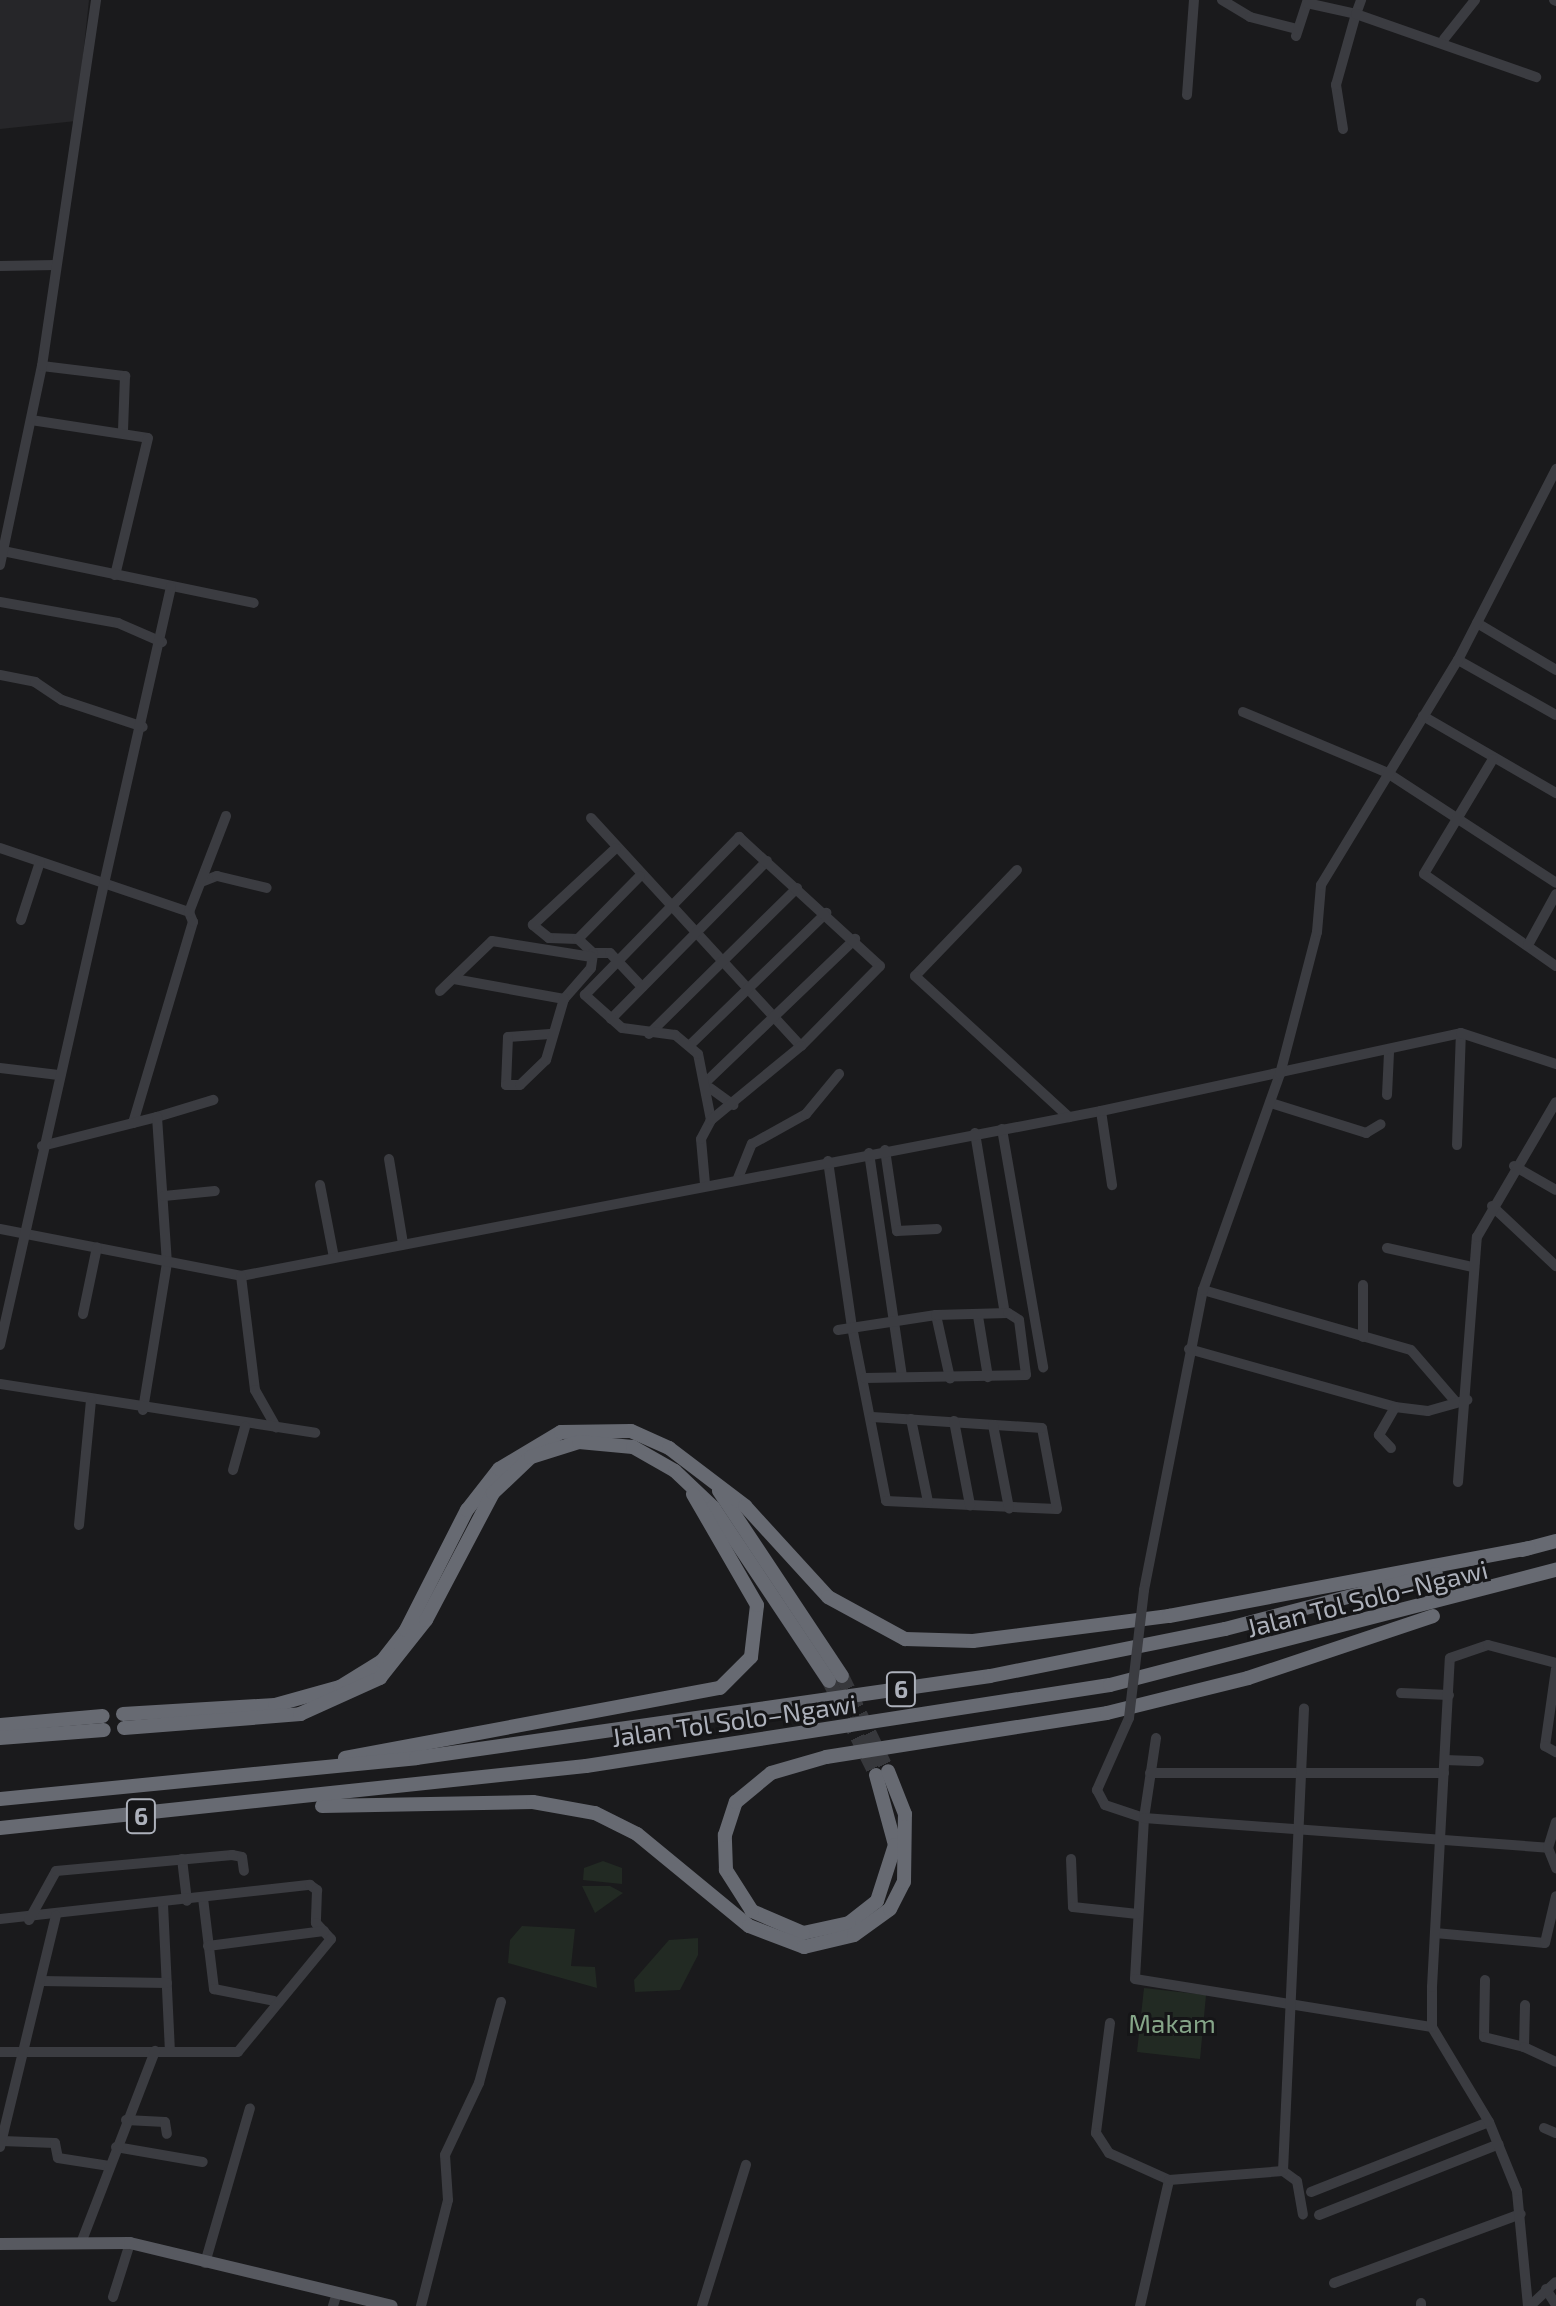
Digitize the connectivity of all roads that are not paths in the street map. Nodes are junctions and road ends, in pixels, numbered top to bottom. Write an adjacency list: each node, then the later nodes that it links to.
1 (96, 0): 11 (street)
2 (1194, 0): 9 (street)
3 (1222, 0): 6 (street)
4 (1361, 0): 6 (street)
5 (1475, 0): 7 (street)
6 (1356, 14): 7 (street); 10 (street)
7 (1444, 39): 8 (street)
8 (1536, 77)
9 (1187, 95)
10 (1343, 129)
11 (56, 265): 12 (street); 13 (street)
12 (0, 266)
13 (42, 366): 14 (street); 15 (street)
14 (31, 420): 15 (street); 17 (street)
15 (123, 430): 19 (street)
16 (1556, 469): 23 (street)
17 (3, 551): 18 (street); 19 (street)
18 (0, 565)
19 (115, 575): 20 (street)
20 (171, 587): 22 (street); 24 (street)
21 (0, 602): 24 (street)
22 (254, 603)
23 (1477, 623): 25 (street); 26 (street)
24 (162, 642): 31 (street)
25 (1458, 660): 29 (street); 30 (street)
26 (1556, 670)
27 (0, 675): 31 (street)
28 (1243, 712): 33 (street)
29 (1556, 715)
30 (1423, 716): 32 (street); 33 (street)
31 (143, 727): 46 (street)
32 (1493, 759): 34 (street); 36 (street)
33 (1386, 772): 36 (street); 78 (street)
34 (1556, 793)
35 (226, 816): 44 (street)
36 (1457, 816): 45 (street); 57 (street)
37 (591, 818): 39 (street)
38 (0, 848): 41 (street)
39 (616, 848): 43 (street); 55 (street)
40 (767, 861): 48 (street); 50 (street); 54 (street)
41 (40, 862): 46 (street); 53 (street)
42 (1017, 870): 88 (street)
43 (640, 876): 50 (street); 55 (street)
44 (201, 882): 47 (street); 51 (street)
45 (1556, 883)
46 (105, 887): 51 (street); 79 (street)
47 (267, 888)
48 (797, 888): 52 (street); 60 (street)
49 (1556, 894): 57 (street)
50 (667, 906): 54 (street); 59 (street)
51 (189, 912): 90 (street)
52 (826, 913): 56 (street); 64 (street)
53 (21, 920)
54 (694, 934): 60 (street); 63 (street)
55 (578, 939): 58 (street)
56 (855, 939): 67 (street); 73 (street)
57 (1528, 945): 61 (street)
58 (593, 955): 59 (street); 62 (street); 66 (street)
59 (615, 960): 63 (street); 68 (street)
60 (722, 962): 64 (street); 71 (street)
61 (1556, 966)
62 (454, 979): 65 (street); 66 (street)
63 (642, 987): 68 (street)
64 (750, 989): 67 (street); 72 (street)
65 (440, 991)
66 (564, 999): 70 (street)
67 (776, 1017): 73 (street); 80 (street)
68 (611, 1019): 71 (street)
69 (1461, 1033): 74 (street); 75 (street); 94 (street)
70 (550, 1034): 70 (street)
71 (649, 1034): 72 (street)
72 (690, 1045): 80 (street)
73 (801, 1046): 85 (street)
74 (1389, 1052): 78 (street); 81 (street)
75 (1556, 1064)
76 (0, 1068): 79 (street)
77 (839, 1074): 101 (street)
78 (1280, 1074): 84 (street); 86 (street)
79 (59, 1075): 95 (street)
80 (709, 1084): 85 (street); 89 (street)
81 (1387, 1095)
82 (213, 1100): 87 (street)
83 (1556, 1102): 100 (street)
84 (1271, 1103): 91 (street); 121 (street)
85 (733, 1105): 89 (street)
86 (1101, 1111): 88 (street); 104 (street)
87 (157, 1117): 90 (street); 107 (street)
88 (1069, 1117): 92 (street)
89 (711, 1120): 102 (street)
90 (133, 1123): 95 (street)
91 (1381, 1124)
92 (1002, 1129): 93 (street); 133 (street)
93 (975, 1133): 96 (street); 123 (street)
94 (1457, 1145)
95 (42, 1146): 111 (street)
96 (885, 1150): 97 (street); 110 (street)
97 (869, 1153): 99 (street); 127 (street)
98 (389, 1159): 112 (street)
99 (828, 1161): 101 (street); 128 (street)
100 (1514, 1166): 105 (street); 108 (street)
101 (738, 1178): 102 (street)
102 (705, 1184): 112 (street)
103 (320, 1185): 115 (street)
104 (1112, 1185)
105 (1556, 1190)
106 (215, 1191): 107 (street)
107 (164, 1196): 116 (street)
108 (1492, 1206): 117 (street); 118 (street)
109 (0, 1229): 111 (street)
110 (937, 1229)
111 (24, 1234): 113 (street); 122 (street)
112 (403, 1244): 115 (street)
113 (97, 1247): 116 (street); 124 (street)
114 (1387, 1248): 118 (street)
115 (334, 1258): 119 (street)
116 (167, 1263): 119 (street); 142 (street)
117 (1556, 1266)
118 (1472, 1267): 140 (street)
119 (241, 1276): 148 (street)
120 (1363, 1285): 130 (street)
121 (1203, 1290): 130 (street); 132 (street)
122 (4, 1304): 131 (street)
123 (1004, 1308)
124 (83, 1314)
125 (936, 1315): 126 (street); 127 (street); 137 (street)
126 (978, 1316): 135 (street); 135 (street)
127 (894, 1321): 128 (street); 134 (street)
128 (852, 1327): 129 (street); 136 (street)
129 (838, 1330)
130 (1363, 1337): 140 (street)
131 (0, 1345)
132 (1189, 1349): 141 (street); 180 (street, bridge)
133 (1043, 1367)
134 (902, 1377): 136 (street); 137 (street)
135 (988, 1377): 137 (street)
136 (865, 1378): 143 (street)
137 (950, 1378)
138 (0, 1384): 139 (street)
139 (91, 1400): 142 (street); 158 (street)
140 (1461, 1400): 141 (street); 154 (street)
141 (1395, 1407): 150 (street)
142 (143, 1410): 147 (street)
143 (872, 1417): 144 (street); 155 (street)
144 (911, 1419): 145 (street); 155 (street)
145 (954, 1421): 146 (street); 156 (street)
146 (993, 1425): 157 (street); 157 (street)
147 (245, 1427): 148 (street); 151 (street)
148 (276, 1427): 149 (street)
149 (315, 1433)
150 (1391, 1448)
151 (233, 1470)
152 (709, 1478): 153 (highway); 153 (highway); 160 (highway)
153 (686, 1482): 177 (highway)
154 (1458, 1482)
155 (928, 1502): 156 (street)
156 (970, 1505): 157 (street)
157 (1009, 1508)
158 (79, 1525)
159 (1556, 1541): 160 (highway, Jalan Tol Solo–Ngawi / 6)
160 (1529, 1548): 177 (highway, Jalan Tol Solo–Ngawi / 6)
161 (1556, 1570): 162 (highway, Jalan Tol Solo–Ngawi / 6)
162 (1482, 1595): 179 (highway, Jalan Tol Solo–Ngawi / 6); 179 (highway)
163 (1556, 1663): 166 (street)
164 (1556, 1669): 171 (street)
165 (1401, 1693): 166 (street)
166 (1449, 1695): 172 (street)
167 (1304, 1708): 174 (street)
168 (0, 1725): 169 (highway)
169 (0, 1738)
170 (1156, 1738): 175 (street)
171 (1556, 1752)
172 (1445, 1760): 173 (street); 176 (street)
173 (1479, 1761)
174 (1303, 1770): 175 (street); 176 (street); 183 (street)
175 (1150, 1773): 180 (street)
176 (1444, 1773): 184 (street)
177 (263, 1774): 178 (highway, Jalan Tol Solo–Ngawi / 6)
178 (0, 1799)
179 (281, 1804): 182 (highway, Jalan Tol Solo–Ngawi / 6)
180 (1144, 1818): 183 (street); 194 (street)
181 (1556, 1822): 185 (street)
182 (0, 1828)
183 (1303, 1831): 184 (street); 204 (street)
184 (1440, 1837): 185 (street); 199 (street)
185 (1548, 1848): 188 (street)
186 (182, 1859): 189 (street); 192 (street); 197 (street)
187 (1071, 1859): 194 (street)
188 (1556, 1868)
189 (244, 1871)
190 (1556, 1896): 199 (street)
191 (203, 1898): 192 (street); 198 (street); 200 (street)
192 (187, 1901): 193 (street)
193 (163, 1904): 195 (street); 203 (street)
194 (1138, 1914): 204 (street)
195 (56, 1916): 197 (street); 202 (street)
196 (0, 1919): 197 (street)
197 (29, 1920)
198 (324, 1931): 200 (street); 205 (street)
199 (1435, 1933): 209 (street)
200 (208, 1946): 205 (street)
201 (1485, 1980): 210 (street)
202 (41, 1981): 203 (street); 211 (street)
203 (167, 1983): 213 (street)
204 (1292, 2000): 209 (street); 228 (street)
205 (274, 2001): 213 (street)
206 (501, 2002): 244 (street)
207 (1525, 2005): 210 (street)
208 (1110, 2023): 229 (street)
209 (1432, 2027): 218 (street)
210 (1524, 2047): 215 (street)
211 (24, 2051): 212 (street); 214 (street); 222 (street)
212 (155, 2051): 213 (street); 217 (street)
213 (170, 2051)
214 (0, 2052)
215 (1556, 2062)
216 (250, 2108): 237 (street)
217 (126, 2120): 221 (street); 224 (street)
218 (1489, 2122): 223 (street); 230 (street)
219 (1544, 2128): 220 (street)
220 (1556, 2133)
221 (167, 2134)
222 (1, 2144): 227 (street)
223 (1499, 2144): 232 (street); 233 (street)
224 (116, 2147): 225 (street); 227 (street)
225 (203, 2162)
226 (746, 2165): 245 (street)
227 (109, 2166): 234 (street)
228 (1283, 2171): 229 (street); 231 (street)
229 (1169, 2180): 246 (street)
230 (1311, 2192)
231 (1303, 2214)
232 (1521, 2214): 238 (street); 247 (street)
233 (1319, 2215)
234 (81, 2243): 235 (main road); 236 (main road)
235 (130, 2243): 237 (main road); 240 (street)
236 (0, 2244)
237 (205, 2263): 241 (main road)
238 (1334, 2283)
239 (1551, 2286): 242 (street); 247 (street)
240 (113, 2297)
241 (335, 2300): 243 (main road)
242 (1556, 2305)
243 (392, 2306)
244 (421, 2306)
245 (702, 2306)
246 (1140, 2306)
247 (1529, 2306)

